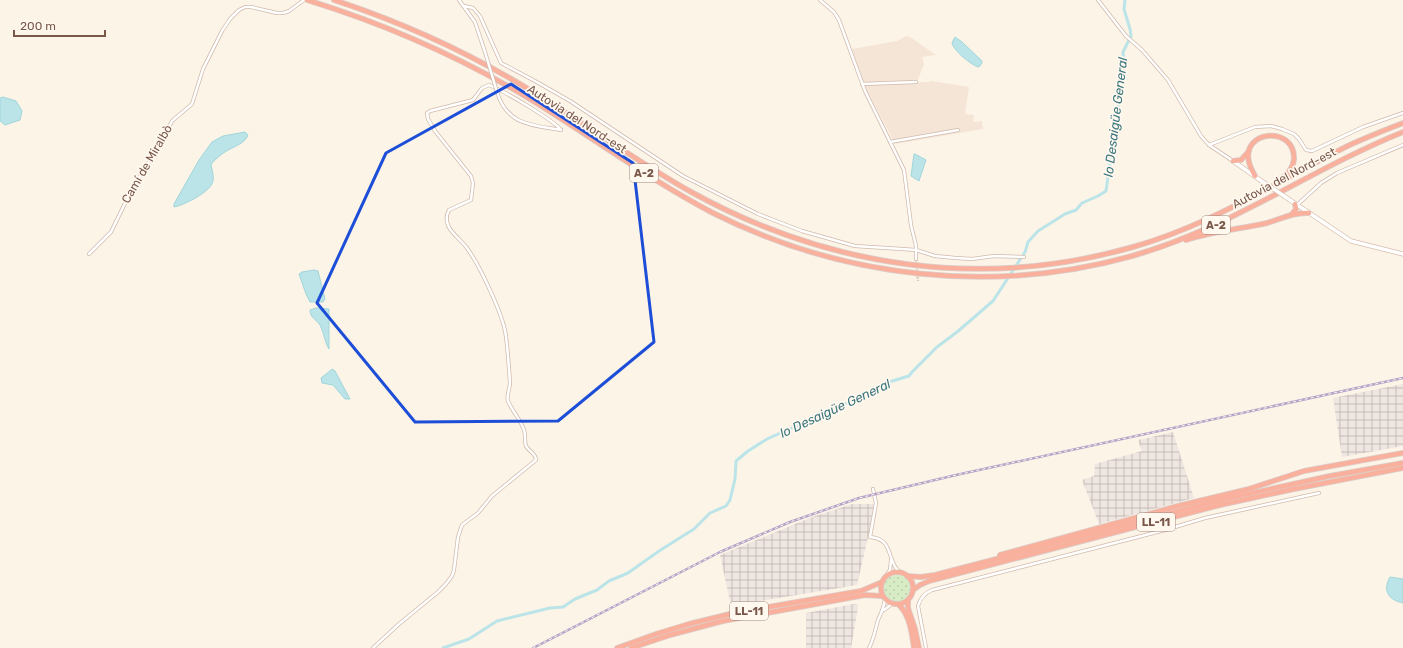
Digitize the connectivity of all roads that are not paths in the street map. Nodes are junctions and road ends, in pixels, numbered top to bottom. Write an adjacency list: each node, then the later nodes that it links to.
1 (304, 0): 26 (street, Camí de Miralbò)
2 (307, 0): 24 (highway, Autovia del Nord-est / A-2)
3 (334, 0): 23 (highway, Autovia del Nord-est / A-2)
4 (459, 0): 7 (street)
5 (820, 0): 9 (street)
6 (1098, 0): 15 (street)
7 (464, 6): 25 (street); 47 (street, bridge)
8 (916, 82): 9 (street)
9 (862, 84): 14 (street)
10 (1403, 113): 15 (street)
11 (1403, 123): 23 (highway, Autovia del Nord-est / A-2)
12 (958, 130): 14 (street)
13 (1403, 132): 24 (highway, Autovia del Nord-est / A-2)
14 (890, 142): 25 (street)
15 (1209, 144): 18 (street)
16 (1403, 144): 20 (street)
17 (1249, 151): 18 (highway, A-2); 19 (highway); 23 (highway, A-2)
18 (1233, 161): 19 (street)
19 (1255, 176): 20 (street, bridge)
20 (1296, 205): 21 (street); 22 (highway)
21 (1309, 213): 22 (highway, A-2); 27 (street)
22 (1291, 215): 24 (highway, A-2)
23 (1184, 230)
24 (1171, 244)
25 (916, 250): 28 (street); 29 (street)
26 (89, 254)
27 (1403, 254)
28 (1024, 257)
29 (916, 259)
30 (1403, 453): 36 (highway)
31 (1403, 463): 36 (highway, LL-11)
32 (1403, 468): 41 (highway, LL-11)
33 (873, 489): 35 (street)
34 (1319, 493): 53 (street)
35 (891, 559): 37 (street); 39 (street)
36 (953, 570): 38 (highway, LL-11)
37 (899, 572): 38 (highway, LL-11); 39 (highway)
38 (907, 576): 41 (highway)
39 (886, 577): 40 (highway, LL-11)
40 (882, 582): 42 (highway); 48 (highway, LL-11)
41 (913, 590): 43 (highway)
42 (883, 598): 44 (highway); 46 (street); 49 (highway, LL-11)
43 (908, 600): 45 (highway); 52 (highway)
44 (892, 604): 45 (highway); 46 (street)
45 (899, 605): 51 (highway)
46 (883, 610): 50 (street)
47 (373, 648)
48 (617, 648)
49 (631, 648)
50 (869, 648)
51 (914, 648)
52 (919, 648)
53 (926, 648)

